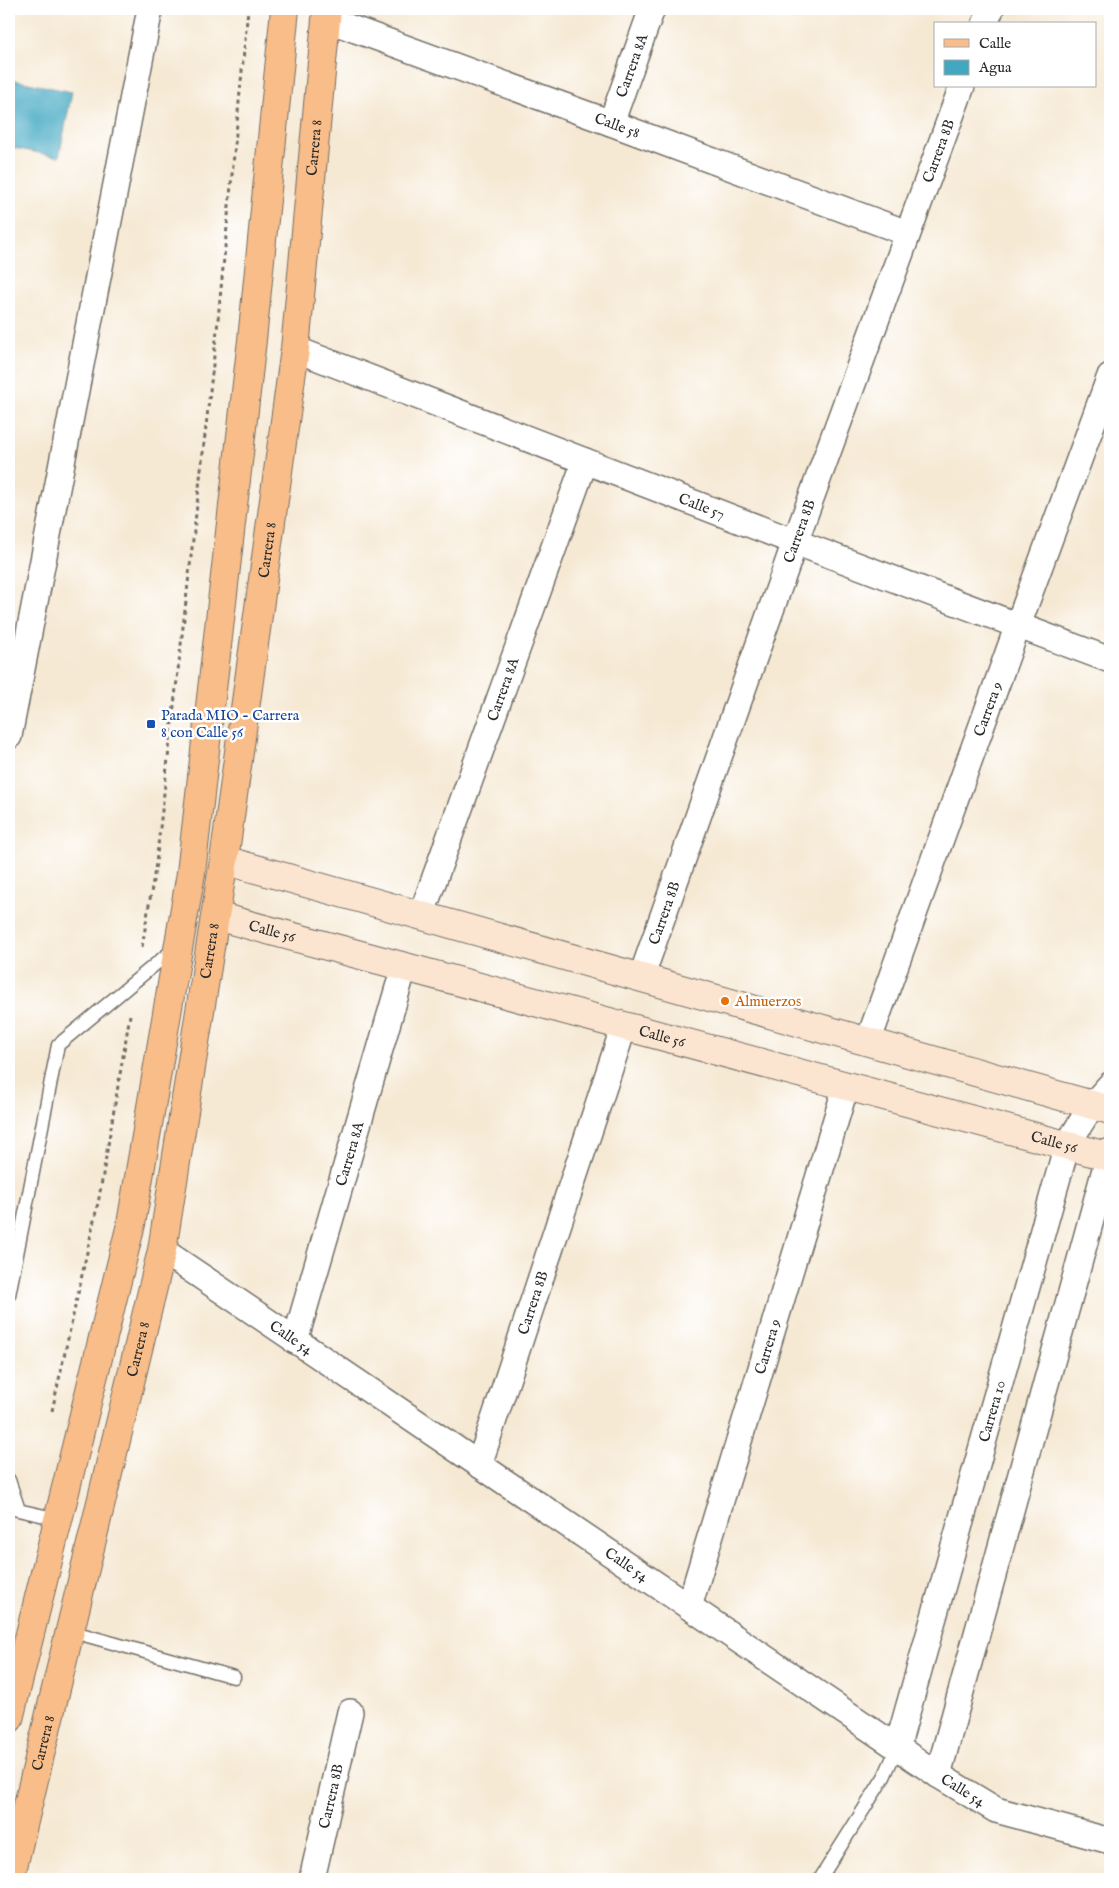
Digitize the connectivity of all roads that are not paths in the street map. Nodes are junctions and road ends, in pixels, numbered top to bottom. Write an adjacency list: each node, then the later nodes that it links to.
1 (150, 9): 16 (street)
2 (285, 9): 20 (main road)
3 (652, 9): 8 (street, Carrera 8A)
4 (991, 9): 6 (street)
5 (326, 14): 8 (street, Calle 58); 10 (main road, Carrera 8)
6 (986, 22)
7 (961, 88): 9 (street, Carrera 8B)
8 (611, 123): 9 (street, Calle 58)
9 (907, 233): 13 (street, Carrera 8B)
10 (295, 349): 12 (street, Calle 57); 17 (main road, Carrera 8)
11 (1110, 376): 14 (street, Carrera 9)
12 (585, 461): 13 (street, Calle 57); 19 (street, Carrera 8A)
13 (795, 542): 14 (street, Calle 57); 22 (street, Carrera 8B)
14 (1018, 625): 15 (street, Calle 57); 24 (street, Carrera 9)
15 (1110, 660)
16 (9, 736)
17 (224, 860): 18 (main road, Carrera 8); 19 (street)
18 (216, 916): 21 (street, Calle 56); 30 (main road, Carrera 8)
19 (421, 916): 22 (street)
20 (179, 944): 31 (lane); 36 (main road)
21 (404, 966): 23 (street, Calle 56); 32 (street, Carrera 8A)
22 (641, 978): 24 (street)
23 (624, 1026): 26 (street, Calle 56); 33 (street, Carrera 8B)
24 (868, 1042): 27 (street)
25 (1110, 1085): 27 (street, Carrera 10)
26 (846, 1086): 28 (street, Calle 56); 37 (street, Carrera 9)
27 (1101, 1108): 28 (street, Carrera 10)
28 (1067, 1145): 29 (street, Calle 56); 42 (street, Carrera 10)
29 (1110, 1155): 43 (street)
30 (162, 1250): 32 (street, Calle 54); 38 (main road, Carrera 8)
31 (9, 1295)
32 (295, 1341): 33 (street, Calle 54)
33 (479, 1465): 37 (street, Calle 54)
34 (9, 1480): 35 (lane)
35 (14, 1509): 36 (lane)
36 (58, 1519): 41 (main road)
37 (689, 1607): 42 (street, Calle 54)
38 (70, 1631): 39 (lane); 45 (main road, Carrera 8)
39 (234, 1677)
40 (350, 1712): 46 (street, Carrera 8B)
41 (9, 1719)
42 (897, 1748): 43 (street, Calle 54); 47 (lane)
43 (938, 1775): 44 (street, Calle 54)
44 (1110, 1841)
45 (10, 1879)
46 (312, 1879)
47 (820, 1879)

